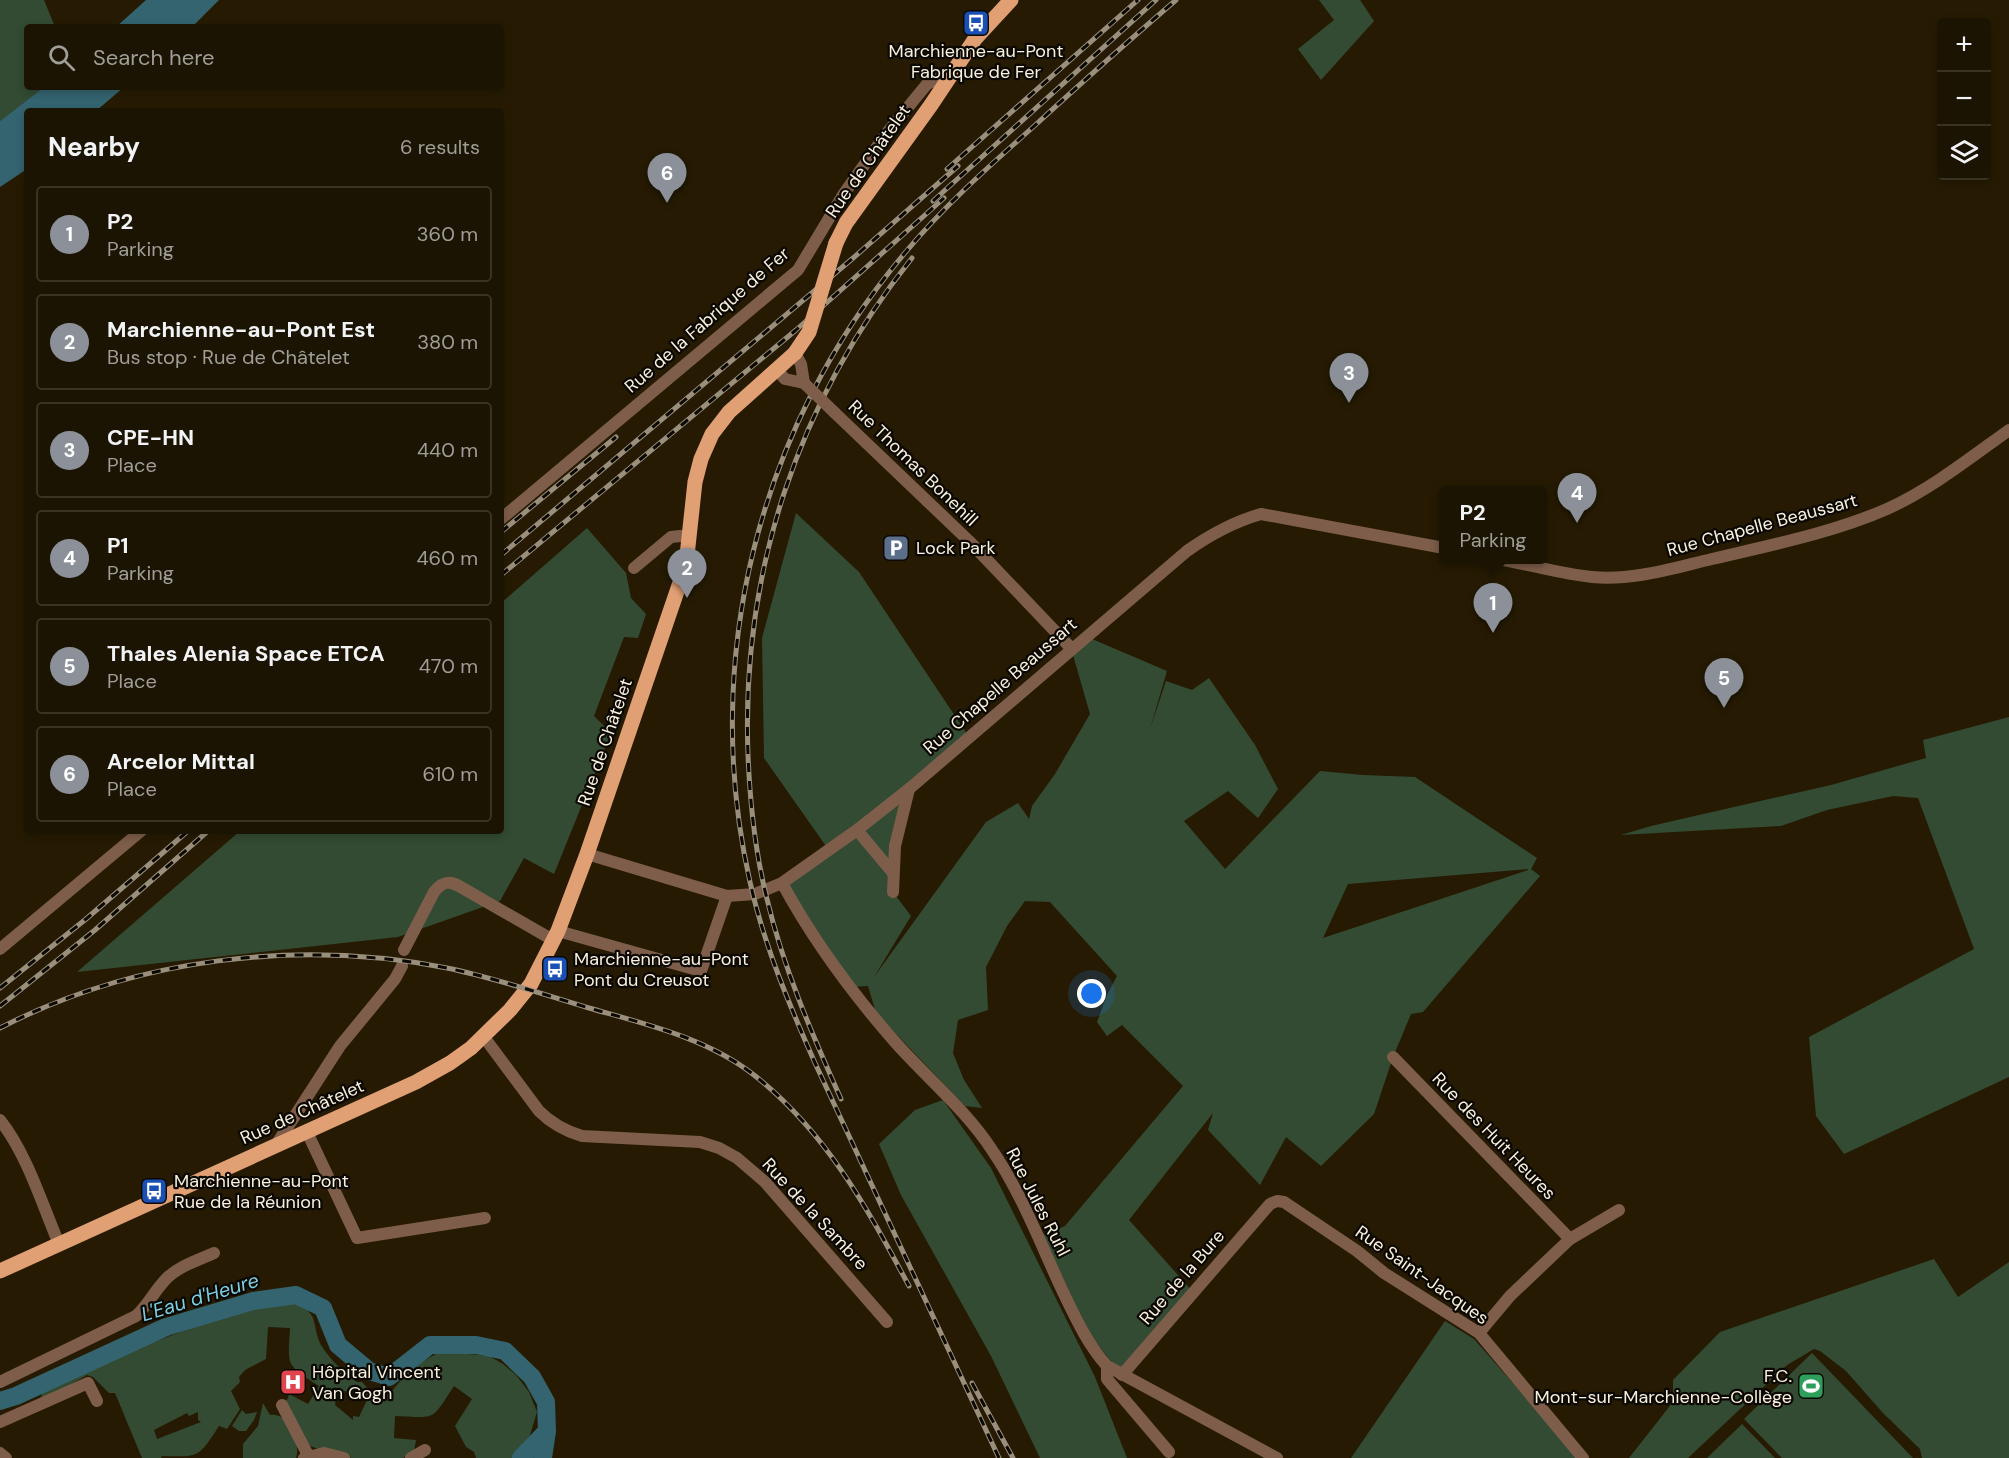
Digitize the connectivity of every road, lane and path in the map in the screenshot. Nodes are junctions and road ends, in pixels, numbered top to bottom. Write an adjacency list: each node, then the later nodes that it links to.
1 (1011, 0): 2 (main road, Rue de Châtelet)
2 (953, 72): 3 (main road, Rue de Châtelet, bridge); 7 (street, Rue de la Fabrique de Fer)
3 (795, 353): 4 (main road, Rue de Châtelet); 5 (street, Rue Thomas Bonehill)
4 (777, 370): 5 (street, Rue Thomas Bonehill); 8 (main road, Rue de Châtelet)
5 (804, 383): 12 (street, Rue Thomas Bonehill, bridge)
6 (2009, 430): 10 (street, Rue Chapelle Beaussart)
7 (504, 516)
8 (690, 535): 11 (street); 16 (main road, Rue de Châtelet)
9 (1439, 547): 12 (street, Rue Chapelle Beaussart)
10 (1524, 564)
11 (634, 568)
12 (1071, 648): 13 (street, Rue Chapelle Beaussart)
13 (909, 789): 14 (street, Rue Chapelle Beaussart); 17 (street)
14 (857, 831): 17 (street); 18 (street, Rue Chapelle Beaussart)
15 (137, 834): 22 (street)
16 (587, 854): 20 (street, Rue Chapelle Beaussart); 21 (main road, Rue de Châtelet)
17 (893, 873): 19 (street)
18 (782, 883): 20 (street, Rue Chapelle Beaussart); 39 (street, Rue Jules Ruhl)
19 (893, 892)
20 (727, 896): 21 (street)
21 (555, 936): 23 (street); 25 (main road, Rue de Châtelet)
22 (0, 949)
23 (404, 950)
24 (402, 966): 29 (street)
25 (484, 1037): 28 (main road, Rue de Châtelet); 37 (street, Rue de la Sambre)
26 (1393, 1057): 33 (street, Rue des Huit Heures)
27 (0, 1120): 34 (street)
28 (307, 1132): 29 (main road, Rue de Châtelet); 32 (street)
29 (276, 1145): 34 (main road, Rue de Châtelet)
30 (1270, 1204): 38 (street, Rue Saint-Jacques); 40 (street, Rue de la Bure)
31 (1619, 1210): 33 (street)
32 (485, 1218)
33 (1570, 1239): 38 (street)
34 (59, 1244): 36 (main road, Rue de Châtelet)
35 (214, 1253): 41 (street)
36 (0, 1271)
37 (887, 1322)
38 (1479, 1333): 53 (street, Rue Saint-Jacques)
39 (1107, 1366): 40 (street, Rue Jules Ruhl); 46 (street)
40 (1122, 1375): 52 (street, Rue Jules Ruhl)
41 (0, 1382)
42 (97, 1401): 44 (street)
43 (282, 1405): 48 (street)
44 (0, 1422)
45 (425, 1450): 51 (street)
46 (1169, 1452)
47 (0, 1453): 49 (street)
48 (306, 1457): 50 (street)
49 (6, 1458)
50 (344, 1458)
51 (411, 1458)
52 (1277, 1458)
53 (1583, 1458)

